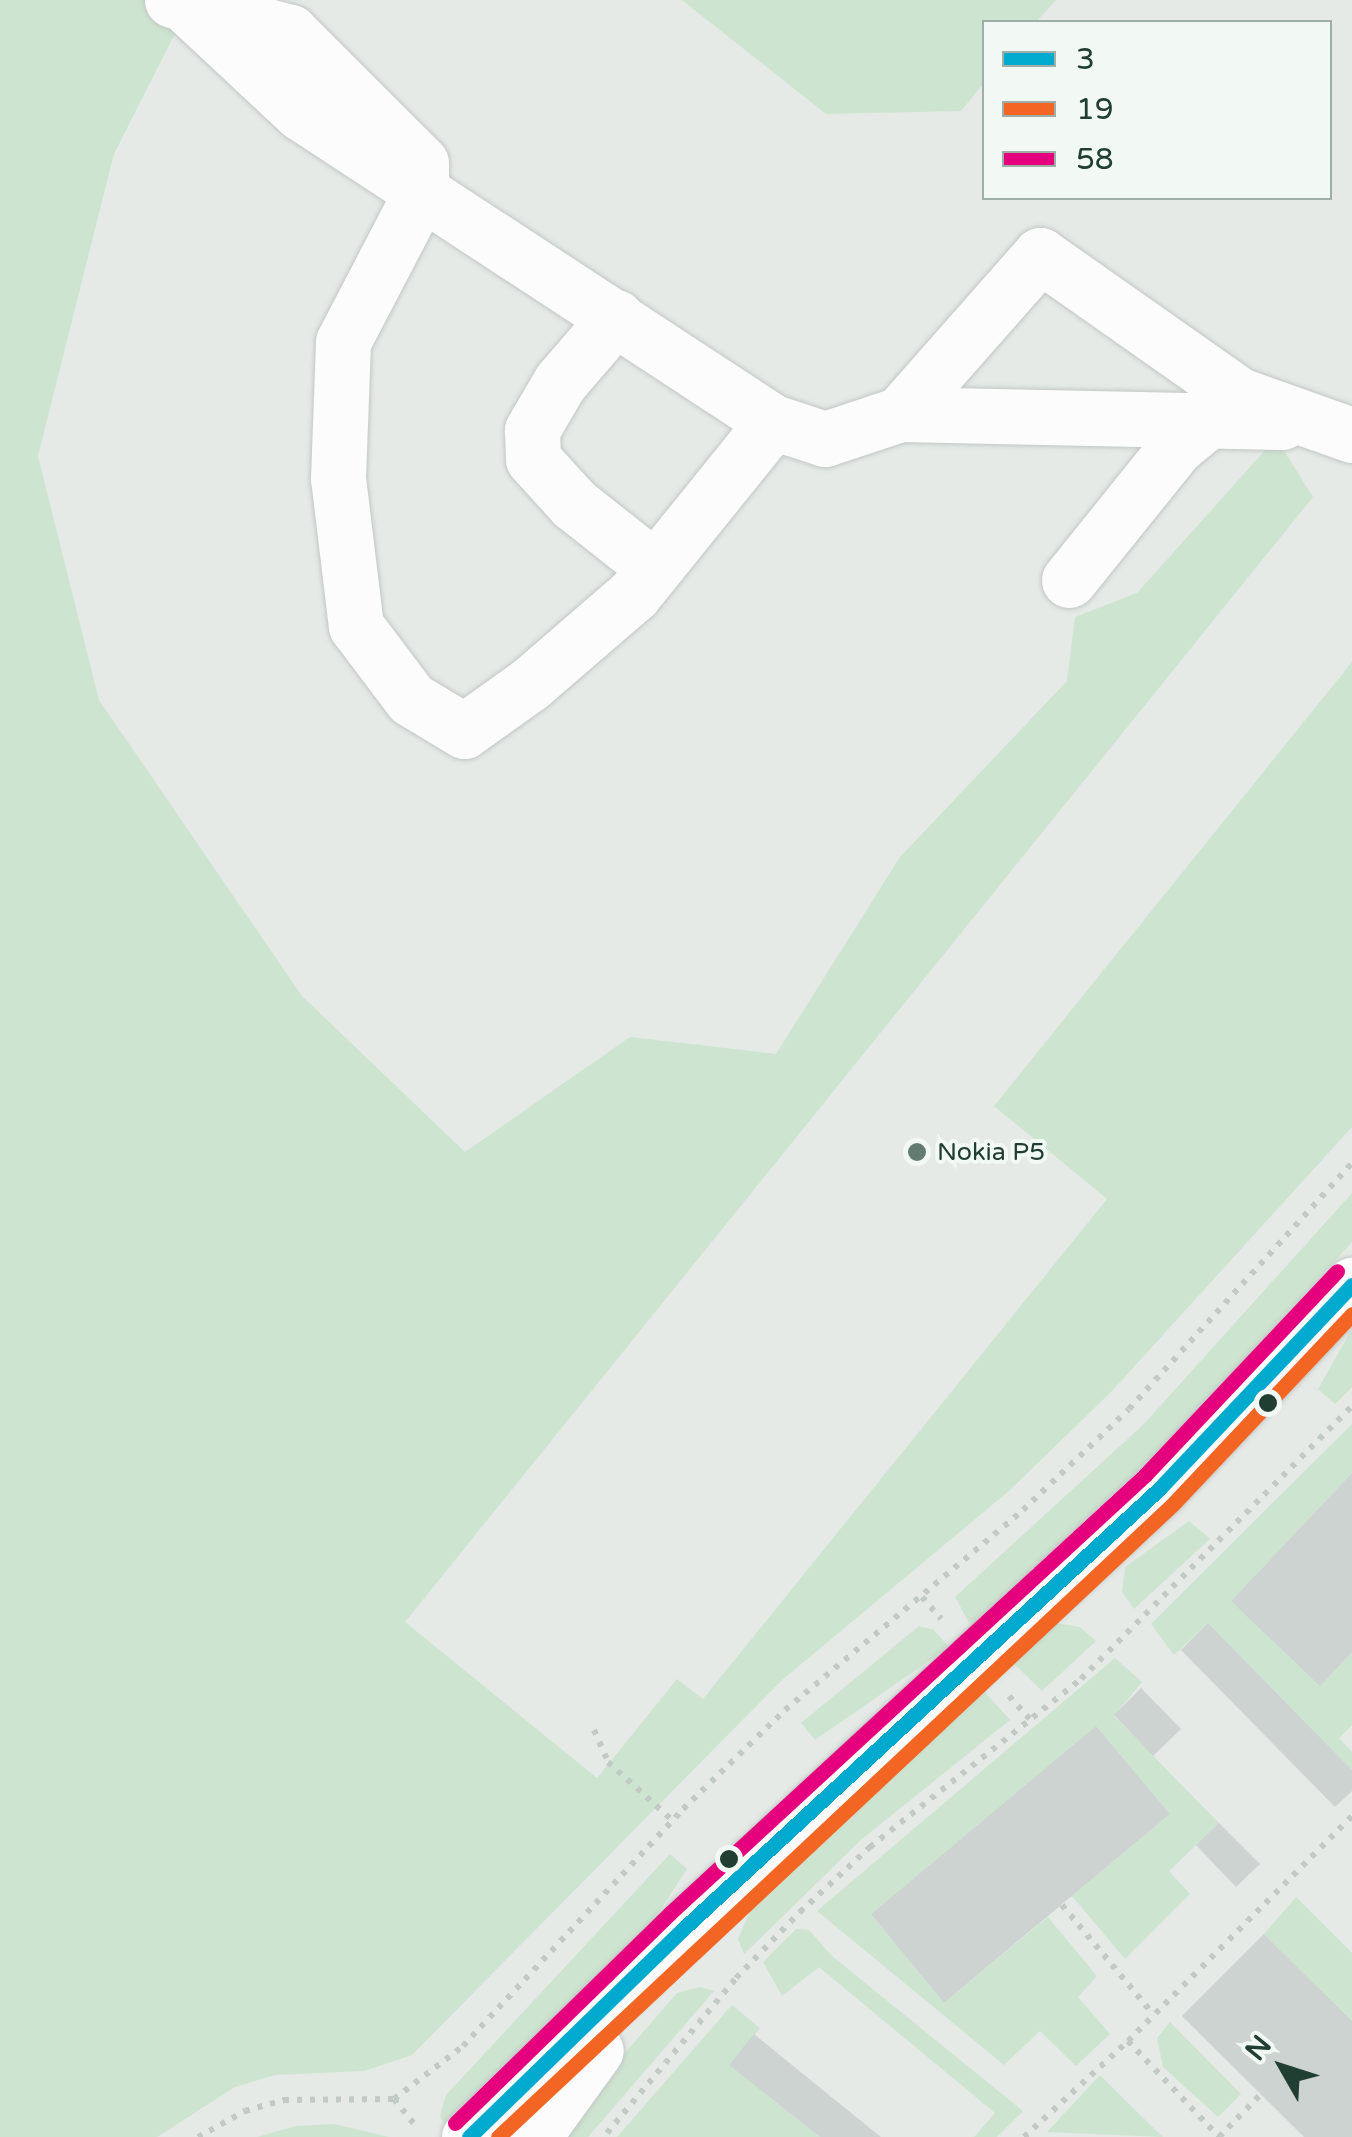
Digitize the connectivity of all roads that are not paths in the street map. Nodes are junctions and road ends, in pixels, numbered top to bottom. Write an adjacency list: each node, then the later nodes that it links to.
1 (177, 2): 2 (street)
2 (421, 192): 3 (street); 8 (street)
3 (616, 317): 6 (street); 8 (street)
4 (900, 414): 5 (street); 6 (street); 7 (street)
5 (1209, 420): 7 (street); 9 (street)
6 (773, 422): 8 (street)
7 (1329, 428)
8 (655, 568)
9 (1069, 580)
10 (1352, 1285): 11 (street)
11 (683, 1929): 12 (street); 13 (street)
12 (470, 2137)
13 (533, 2137)

